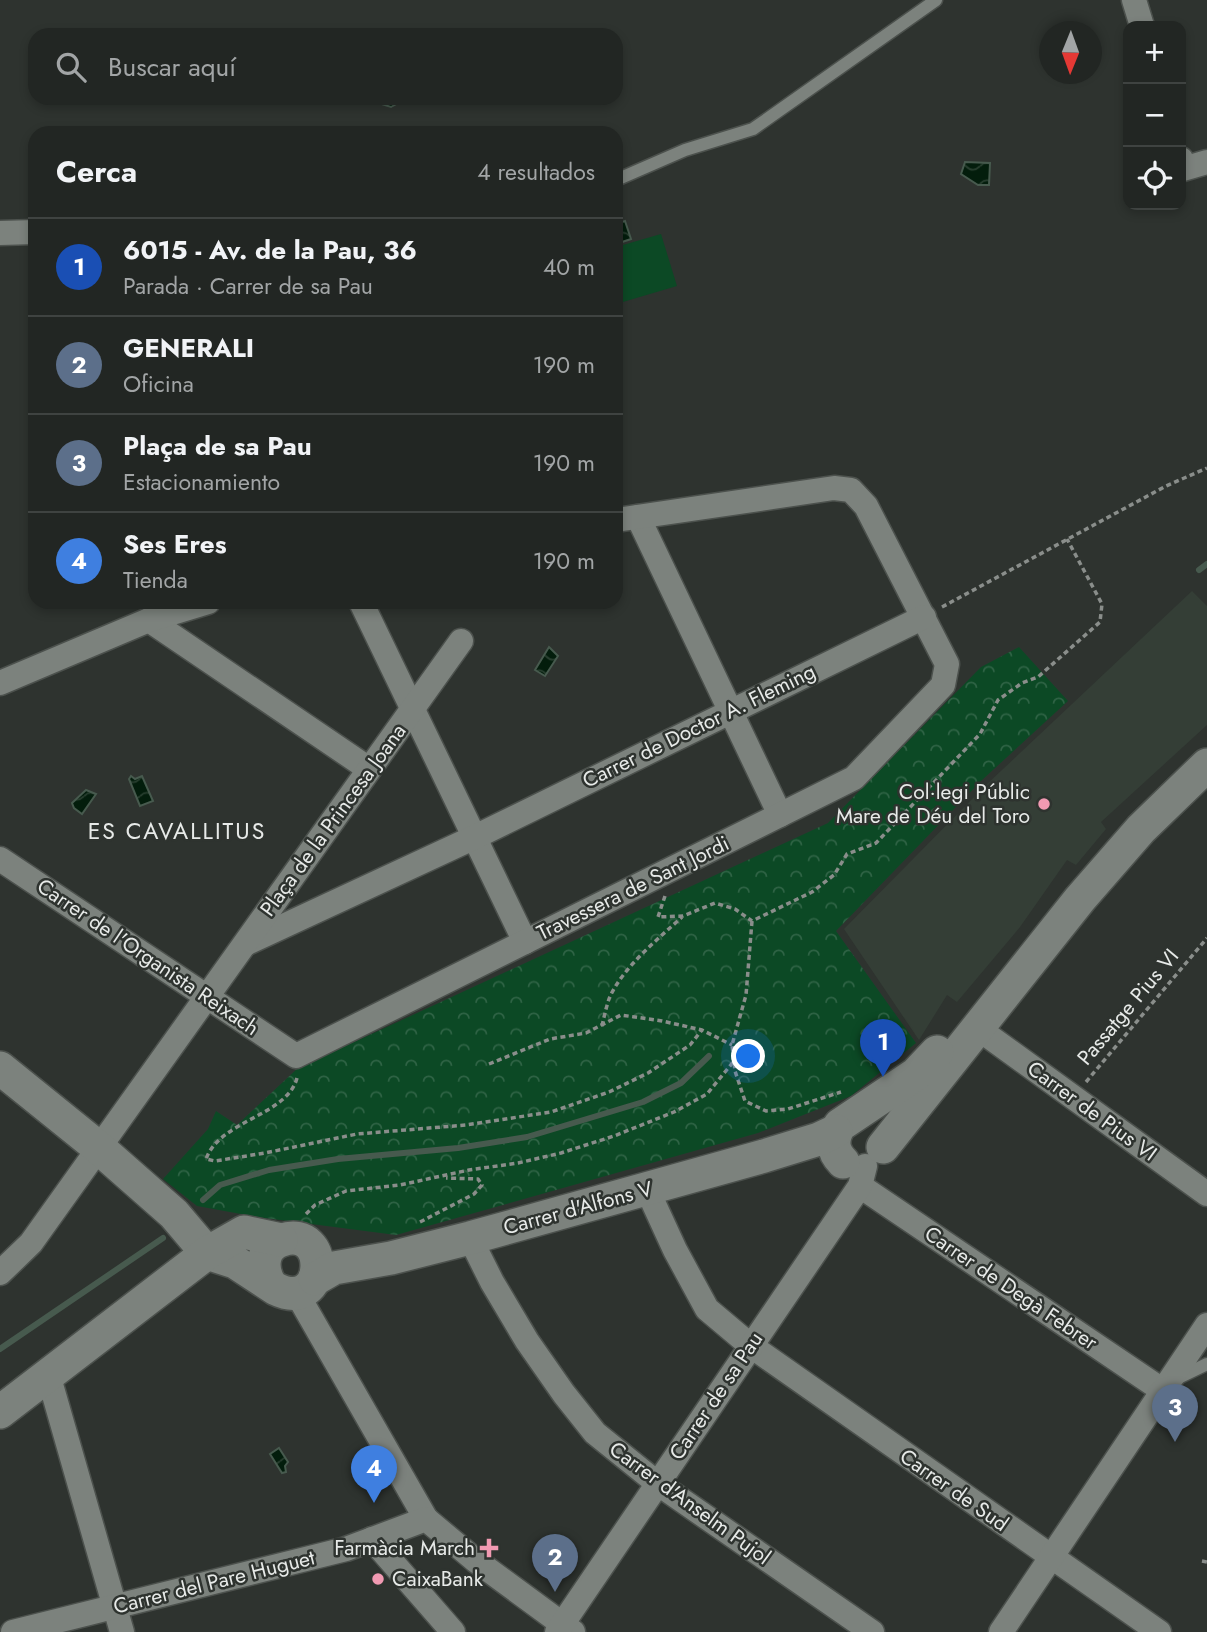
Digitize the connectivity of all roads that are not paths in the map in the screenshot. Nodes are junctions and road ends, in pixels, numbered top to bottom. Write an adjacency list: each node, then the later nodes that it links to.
1 (936, 0): 4 (lane)
2 (1134, 0): 3 (street)
3 (1140, 21)
4 (623, 177)
5 (28, 232): 6 (street)
6 (0, 233)
7 (627, 518): 10 (street); 15 (street)
8 (185, 609): 11 (street)
9 (364, 609): 14 (street)
10 (924, 617): 15 (street, Carrer de Doctor A. Fleming); 18 (street, Travessera de Sant Jordi)
11 (149, 620): 13 (street); 17 (street)
12 (461, 641): 14 (street)
13 (0, 683)
14 (411, 710): 17 (street, Plaça de la Princesa Joana); 19 (street, Plaça de la Princesa Joana)
15 (731, 711): 18 (street); 19 (street, Carrer de Doctor A. Fleming)
16 (1207, 765): 21 (street, Carrer de sa Pau)
17 (369, 769): 23 (street, Plaça de la Princesa Joana)
18 (780, 815): 22 (street, Travessera de Sant Jordi)
19 (475, 837): 22 (street); 23 (street, Plaça de la Princesa Joana)
20 (0, 859): 24 (street, Carrer de l'Organista Reixach)
21 (1080, 900): 25 (street, Carrer de sa Pau); 28 (street, Carrer de sa Pau)
22 (525, 942): 26 (street, Travessera de Sant Jordi)
23 (244, 945): 24 (street)
24 (206, 997): 26 (street, Carrer de l'Organista Reixach); 29 (street)
25 (976, 1027): 28 (street, Carrer de sa Pau); 31 (street, Carrer de Pius VI)
26 (296, 1056)
27 (0, 1068): 29 (street)
28 (855, 1144): 30 (street, Carrer d'Alfons V); 41 (street, Carrer de sa Pau); 44 (street, Carrer de Degà Febrer)
29 (99, 1148): 32 (street); 38 (street)
30 (647, 1189): 35 (street, Carrer d'Alfons V); 41 (street, Carrer de Sud)
31 (1207, 1194)
32 (174, 1214): 33 (street, Carrer d'Alfons V); 36 (street)
33 (244, 1232): 34 (street, Carrer d'Alfons V); 36 (street)
34 (298, 1236): 37 (street, Carrer d'Alfons V); 39 (street); 39 (street)
35 (470, 1238): 37 (street, Carrer d'Alfons V); 46 (street, Carrer d'Anselm Pujol)
36 (207, 1253): 39 (street); 43 (street)
37 (391, 1258): 39 (street, Carrer d'Alfons V)
38 (0, 1273)
39 (294, 1285): 47 (street)
40 (1207, 1325): 44 (street)
41 (751, 1346): 46 (street, Carrer de sa Pau); 49 (street, Carrer de Sud)
42 (1207, 1364): 44 (lane)
43 (48, 1374): 45 (street); 50 (street)
44 (1165, 1386): 49 (street)
45 (0, 1412)
46 (657, 1483): 51 (street, Carrer de sa Pau); 55 (street, Carrer d'Anselm Pujol)
47 (426, 1519): 48 (street, Carrer del Pare Huguet); 51 (street)
48 (372, 1539): 50 (street, Carrer del Pare Huguet); 54 (street)
49 (1050, 1557): 56 (street); 57 (street, Carrer de Sud)
50 (115, 1607): 52 (street, Carrer del Pare Huguet); 53 (street)
51 (564, 1630)
52 (13, 1632)
53 (122, 1632)
54 (453, 1632)
55 (872, 1632)
56 (1001, 1632)
57 (1159, 1632)

